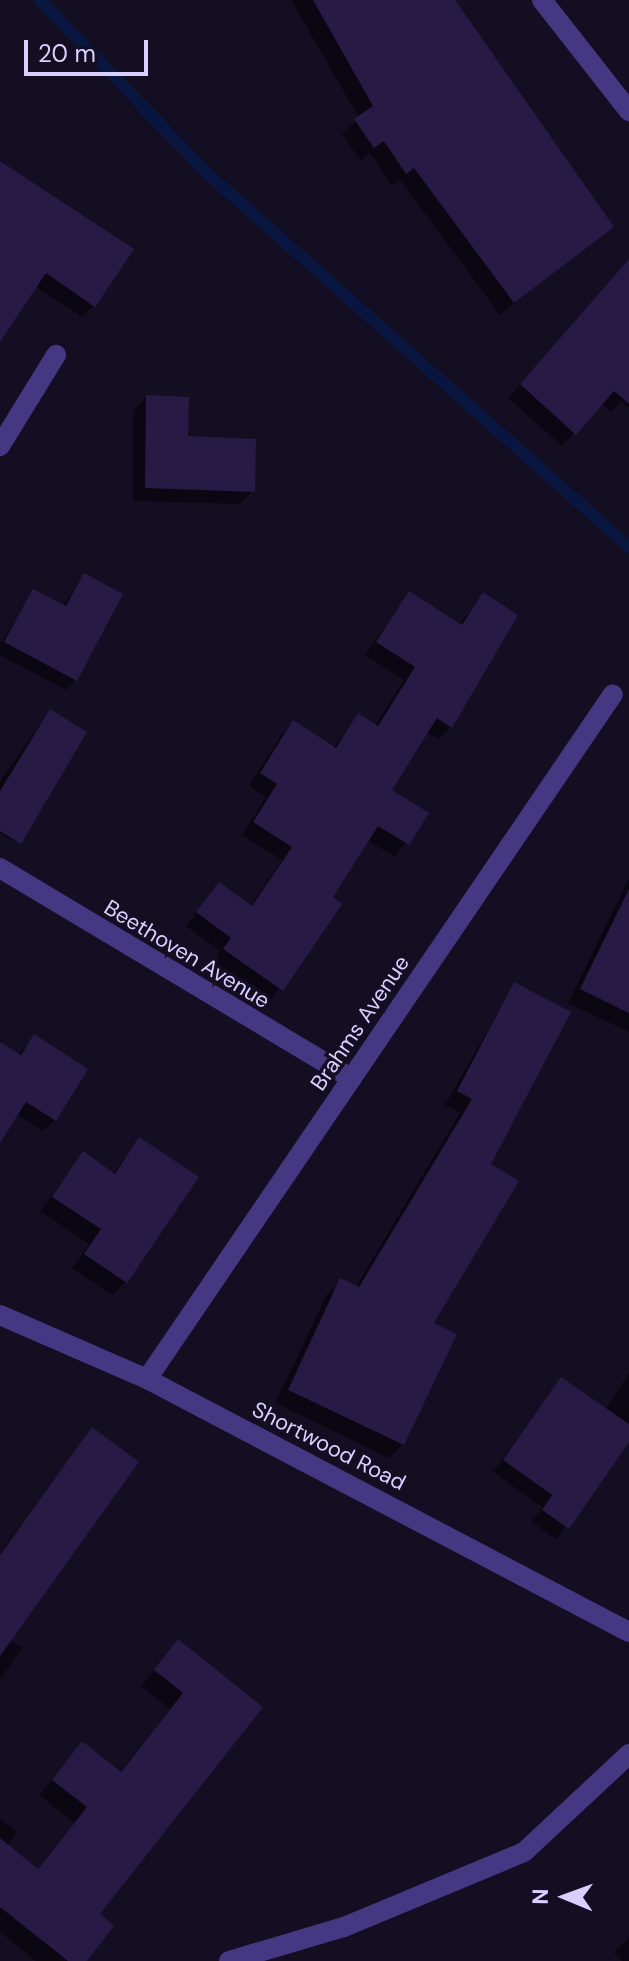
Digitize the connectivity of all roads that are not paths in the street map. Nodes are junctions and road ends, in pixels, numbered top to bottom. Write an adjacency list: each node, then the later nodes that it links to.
1 (542, 0): 2 (street)
2 (629, 111)
3 (56, 355): 4 (street)
4 (0, 446)
5 (613, 694): 7 (street, Brahms Avenue)
6 (0, 868): 7 (street, Beethoven Avenue)
7 (352, 1079): 9 (street, Brahms Avenue)
8 (0, 1315): 9 (street, Shortwood Road)
9 (147, 1379): 10 (street, Shortwood Road)
10 (629, 1632)
11 (629, 1754): 12 (street)
12 (229, 1961)

